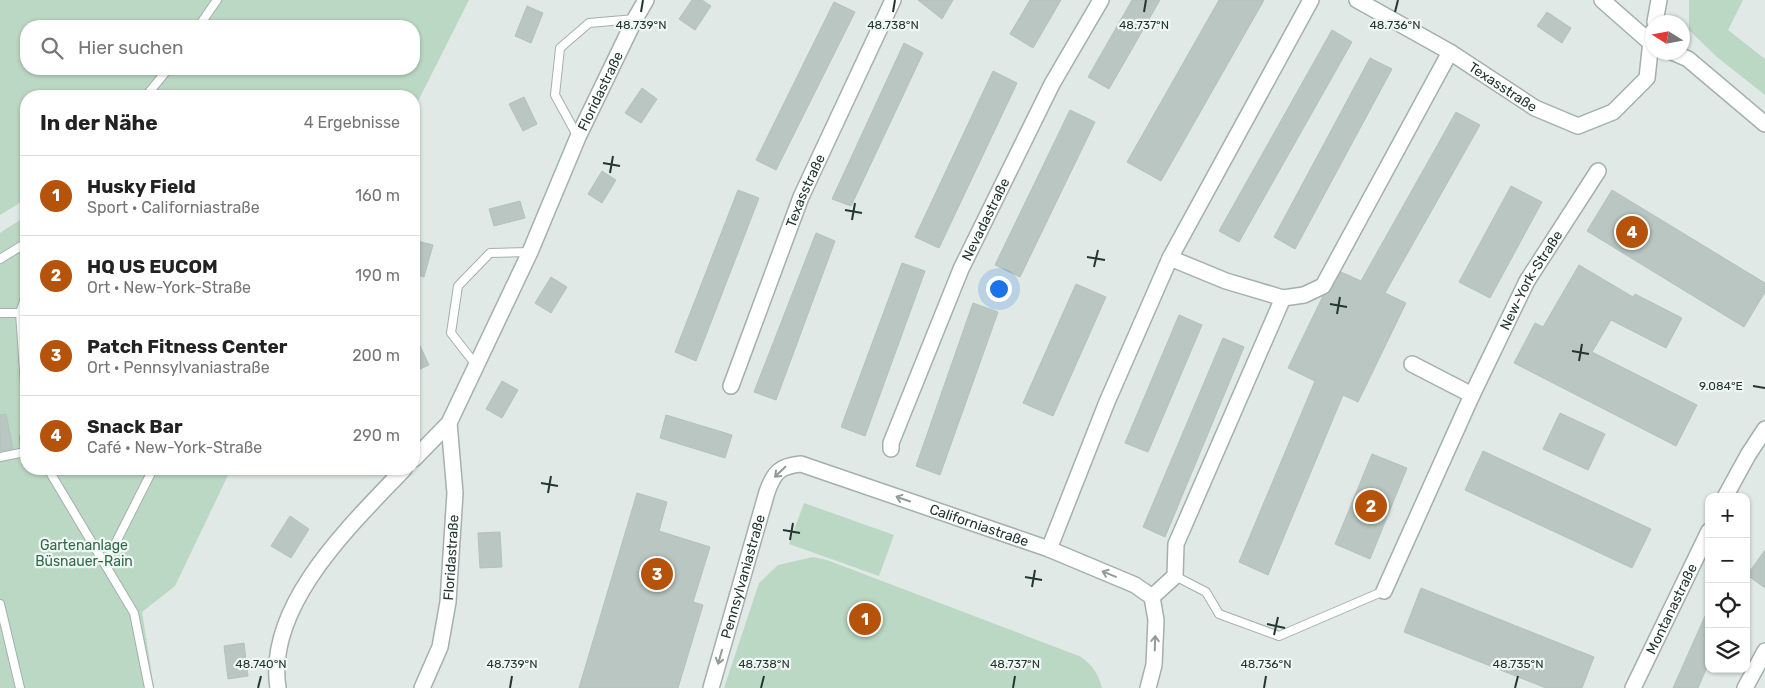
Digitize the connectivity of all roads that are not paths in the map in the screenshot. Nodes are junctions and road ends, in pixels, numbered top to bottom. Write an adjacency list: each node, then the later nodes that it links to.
1 (217, 0): 11 (lane)
2 (646, 0): 10 (street, Floridastraße)
3 (893, 0): 30 (street, Texasstraße)
4 (1101, 0): 34 (street, Nevadastraße)
5 (1311, 0): 23 (street)
6 (1357, 0): 13 (street, Texasstraße)
7 (1602, 0): 12 (street)
8 (1659, 0): 9 (street)
9 (1656, 15)
10 (635, 19): 19 (street, Floridastraße); 19 (lane, Floridastraße)
11 (203, 20)
12 (1645, 34)
13 (1450, 52): 14 (street, Texasstraße); 25 (street)
14 (1649, 60)
15 (1689, 60): 18 (street)
16 (163, 75): 17 (lane)
17 (151, 90)
18 (1765, 124)
19 (578, 137): 22 (street, Floridastraße)
20 (1598, 171): 31 (street, New-York-Straße)
21 (20, 247): 24 (lane)
22 (530, 252): 29 (street, Floridastraße); 29 (lane)
23 (1170, 258): 25 (street); 44 (street)
24 (0, 259)
25 (1283, 298): 46 (street)
26 (0, 312): 27 (lane)
27 (20, 313)
28 (1412, 364): 31 (street)
29 (476, 366): 32 (street, Floridastraße)
30 (731, 386)
31 (1472, 395): 47 (street, New-York-Straße)
32 (449, 424): 36 (street, Floridastraße); 54 (street, Floridastraße)
33 (1765, 429): 42 (street)
34 (890, 449)
35 (20, 453): 37 (lane)
36 (420, 453)
37 (0, 457)
38 (801, 464): 44 (street, Californiastraße, one-way to 38); 55 (street, Pennsylvaniastraße, one-way to 55)
39 (52, 475): 45 (lane)
40 (150, 475): 45 (lane)
41 (398, 475): 53 (street)
42 (1727, 493)
43 (1705, 538): 57 (street, Montanastraße)
44 (1048, 549): 48 (street, Californiastraße, one-way to 44)
45 (104, 564): 52 (lane)
46 (1175, 576): 47 (lane); 48 (street)
47 (1384, 591)
48 (1152, 597): 56 (street, one-way to 48)
49 (0, 604): 51 (lane)
50 (1765, 652): 58 (street)
51 (20, 688)
52 (149, 688)
53 (278, 688)
54 (422, 688)
55 (711, 688)
56 (1148, 688)
57 (1633, 688)
58 (1745, 688)

